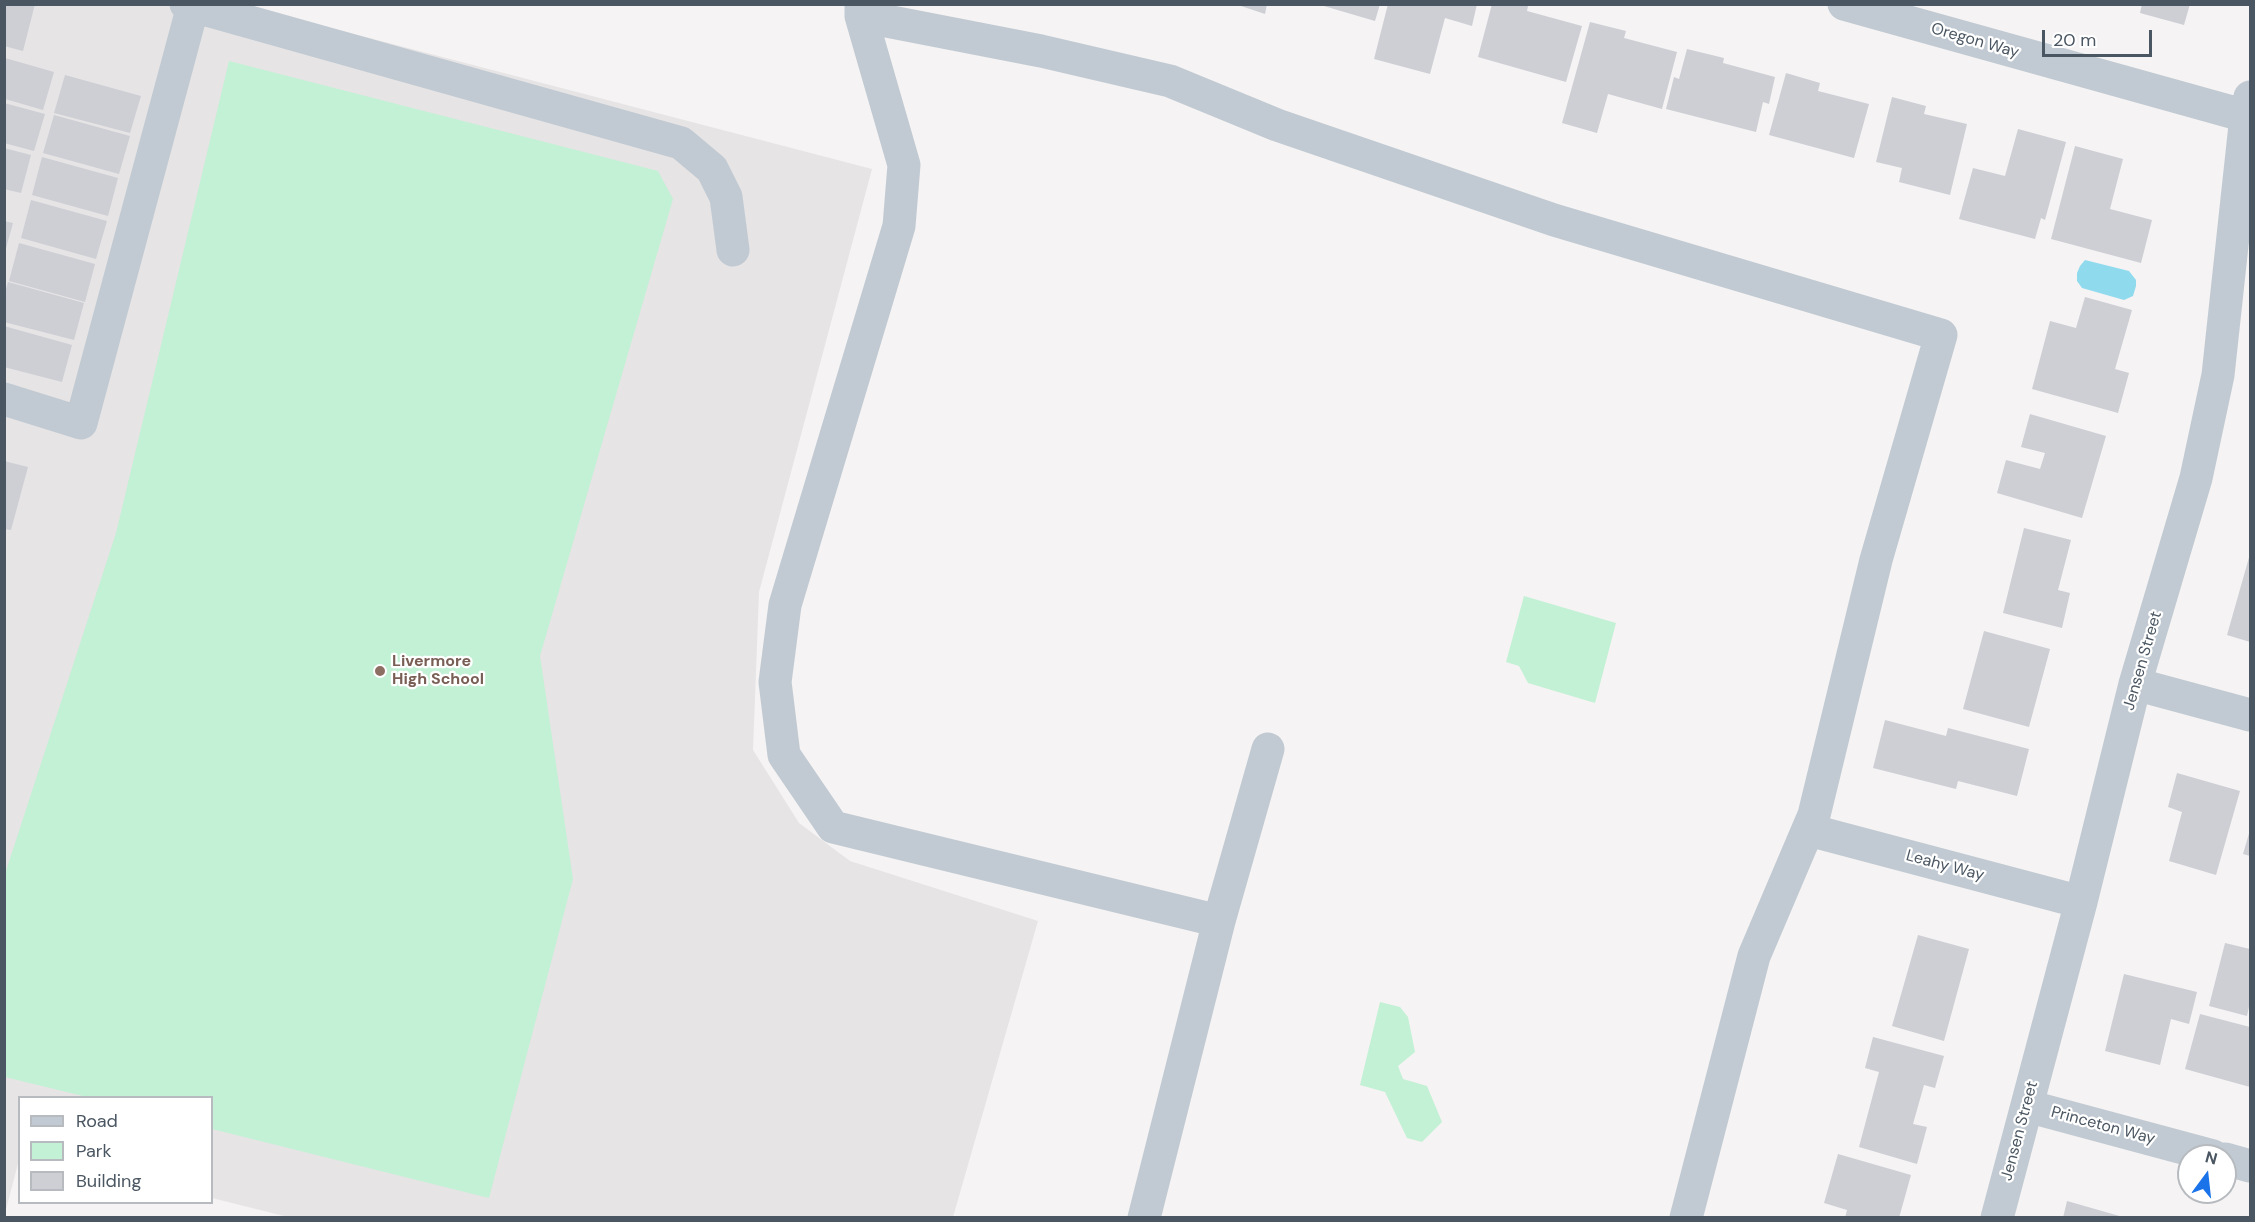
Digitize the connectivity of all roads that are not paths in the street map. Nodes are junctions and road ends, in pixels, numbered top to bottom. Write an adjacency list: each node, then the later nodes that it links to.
1 (1844, 4): 4 (street, Oregon Way)
2 (189, 5): 5 (street); 7 (street)
3 (861, 10): 11 (street); 13 (street)
4 (2248, 106): 6 (street, Jensen Street)
5 (733, 250)
6 (2241, 262): 8 (street, Jensen Street)
7 (4, 399)
8 (2135, 684): 9 (street); 12 (street, Jensen Street)
9 (2250, 716)
10 (1268, 749): 13 (street)
11 (1809, 830): 12 (street, Leahy Way); 17 (street)
12 (2081, 902): 14 (street, Jensen Street)
13 (1219, 921): 16 (street)
14 (2027, 1106): 15 (street, Princeton Way); 18 (street, Jensen Street)
15 (2177, 1146)
16 (1144, 1218)
17 (1686, 1218)
18 (1997, 1218)

